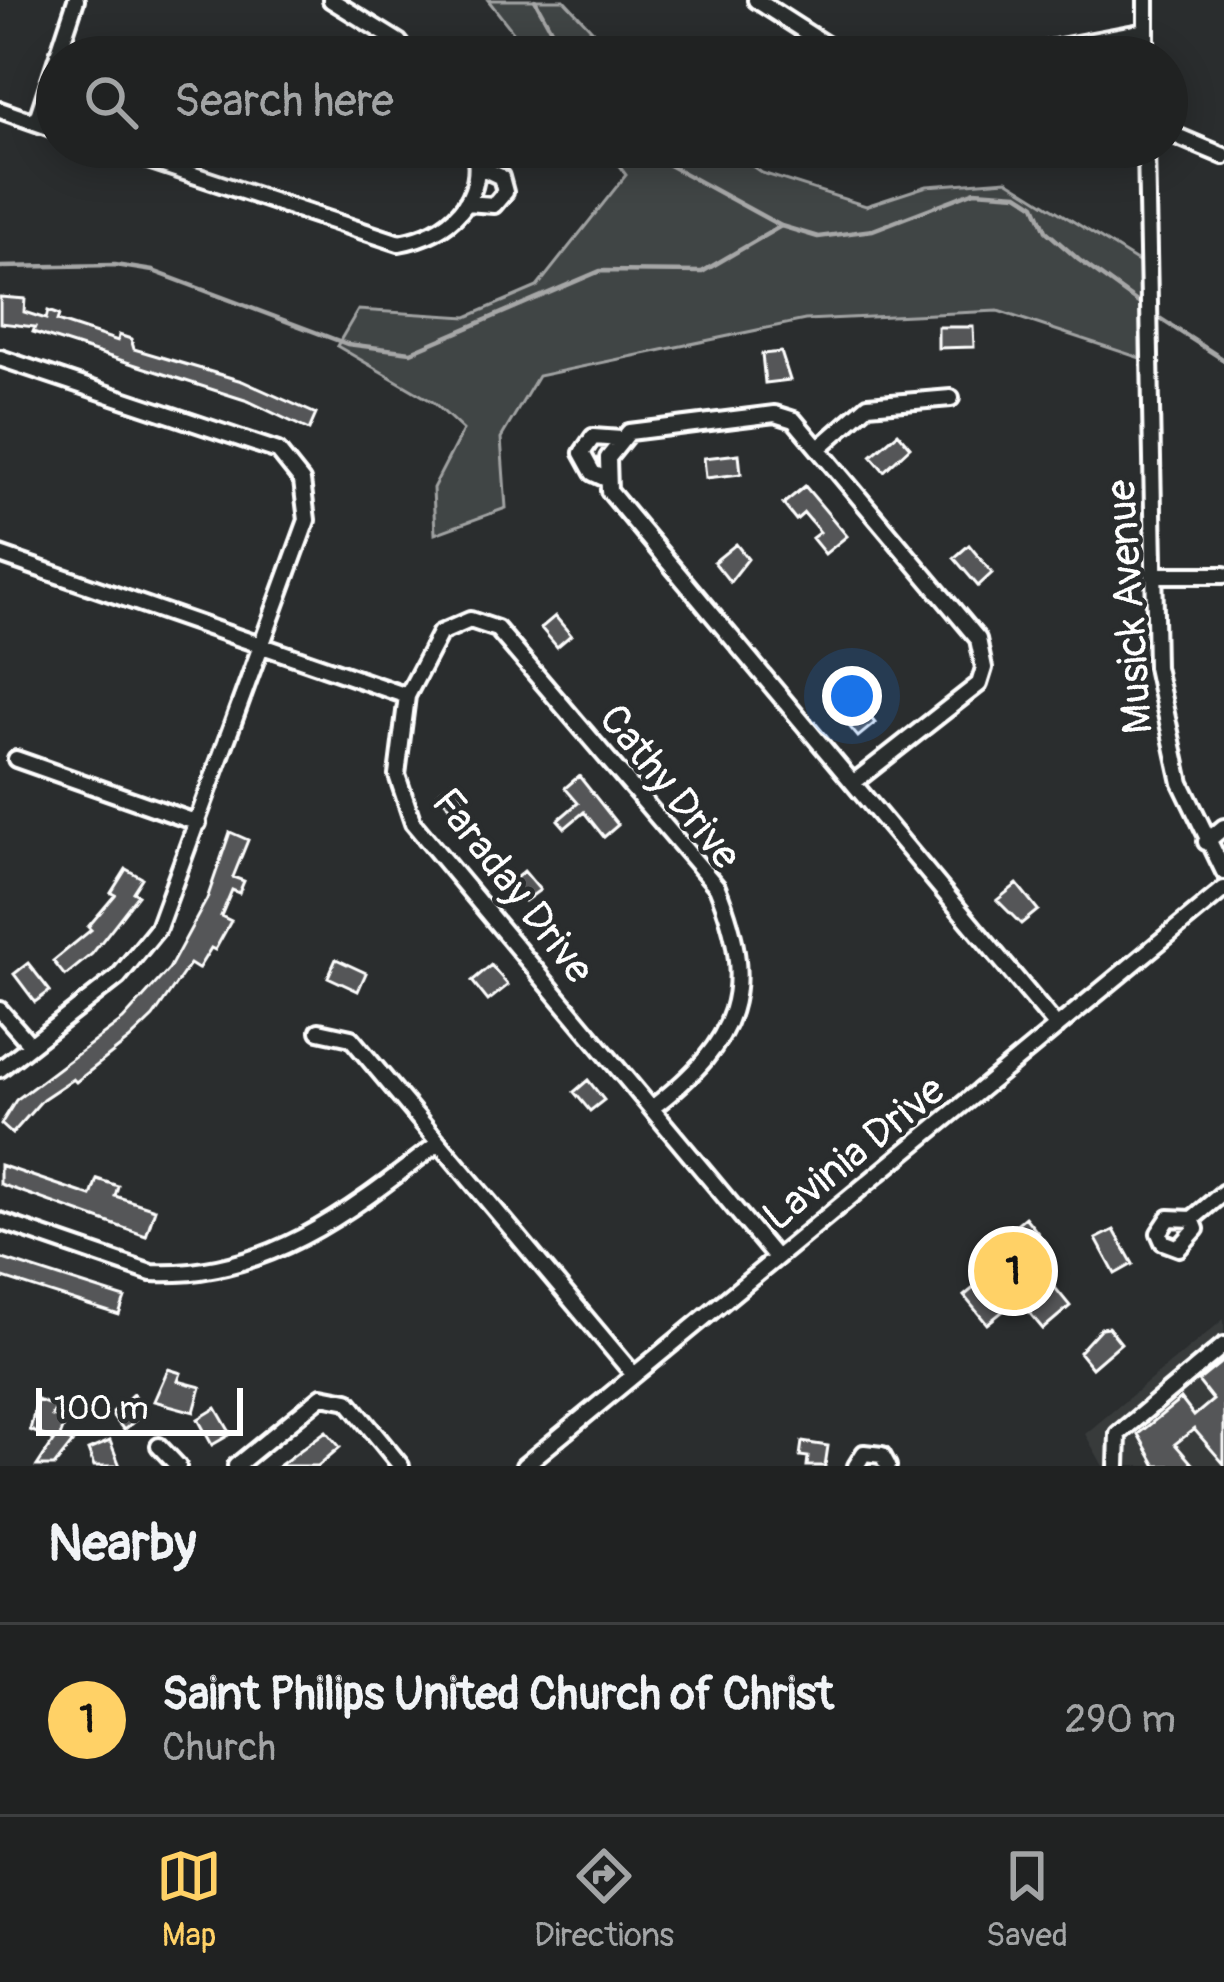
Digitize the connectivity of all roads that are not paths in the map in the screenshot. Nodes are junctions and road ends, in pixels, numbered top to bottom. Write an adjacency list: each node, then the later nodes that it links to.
1 (76, 0): 6 (street)
2 (332, 0): 7 (street)
3 (756, 0): 8 (street)
4 (1146, 0): 5 (street)
5 (1146, 31): 9 (street); 10 (street)
6 (64, 36)
7 (389, 36)
8 (812, 36)
9 (1119, 36)
10 (1146, 36)
11 (0, 110): 12 (street)
12 (36, 122)
13 (1188, 141): 14 (street)
14 (1224, 157)
15 (172, 168): 19 (street)
16 (478, 168): 19 (street)
17 (482, 168): 19 (street)
18 (1146, 168): 26 (street, Musick Avenue)
19 (466, 203)
20 (0, 358): 28 (street)
21 (951, 398): 23 (street)
22 (621, 439): 23 (street); 24 (street); 24 (street)
23 (820, 447): 31 (street)
24 (606, 479): 31 (street)
25 (0, 555): 28 (street)
26 (1152, 575): 27 (street); 34 (street, Musick Avenue)
27 (1224, 575)
28 (264, 643): 29 (street); 32 (street)
29 (407, 696): 42 (street, Faraday Drive); 42 (street, Cathy Drive)
30 (16, 759): 32 (street)
31 (853, 783): 38 (street)
32 (198, 824): 40 (street)
33 (1224, 827): 34 (street)
34 (1206, 842): 35 (street, Musick Avenue)
35 (1224, 872)
36 (1224, 889): 38 (street, Lavinia Drive)
37 (0, 1010): 40 (street)
38 (1057, 1027): 47 (street, Lavinia Drive)
39 (320, 1031): 43 (street)
40 (28, 1043): 41 (street)
41 (0, 1070)
42 (652, 1108): 47 (street, Faraday Drive)
43 (437, 1144): 46 (street); 49 (street)
44 (1224, 1192): 45 (street)
45 (1192, 1219)
46 (0, 1221)
47 (776, 1258): 49 (street, Lavinia Drive)
48 (1224, 1345): 57 (street)
49 (634, 1375): 54 (street, Lavinia Drive)
50 (159, 1446): 51 (street)
51 (178, 1466)
52 (236, 1466): 53 (street)
53 (401, 1466)
54 (524, 1466)
55 (856, 1466): 56 (street)
56 (889, 1466)
57 (1117, 1466)

